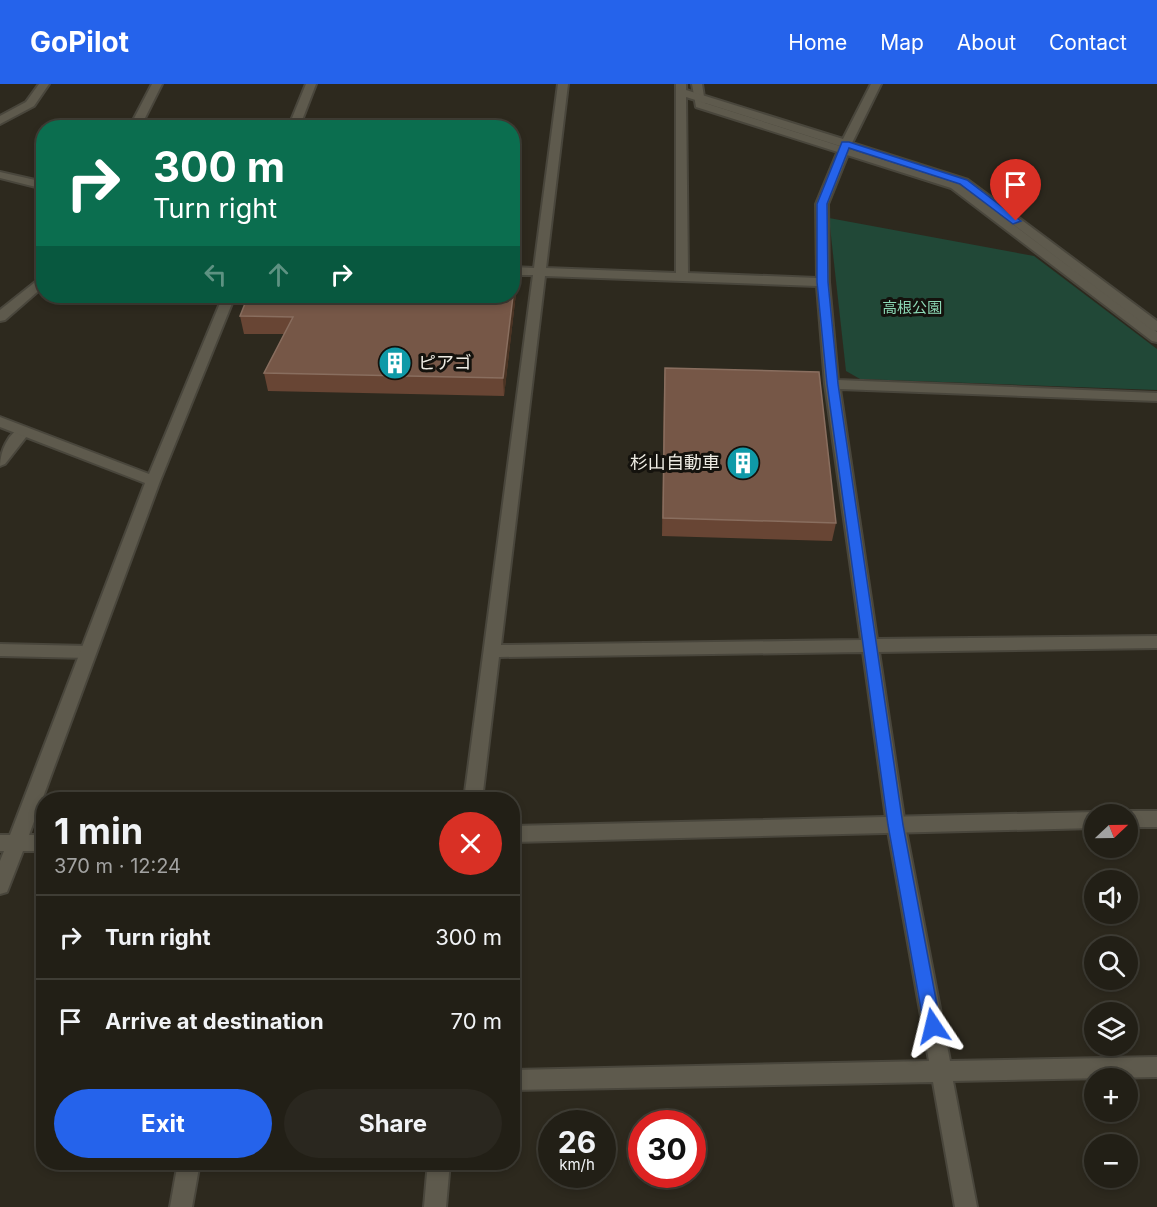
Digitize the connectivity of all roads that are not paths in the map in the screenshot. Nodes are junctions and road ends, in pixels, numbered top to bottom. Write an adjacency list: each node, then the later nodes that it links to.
1 (44, 84): 11 (street)
2 (158, 84): 9 (street)
3 (311, 84): 10 (street)
4 (563, 84): 16 (street)
5 (697, 84): 8 (street)
6 (876, 84): 12 (street)
7 (682, 88): 8 (street); 17 (street)
8 (700, 98): 12 (street)
9 (138, 120)
10 (296, 120)
11 (0, 121)
12 (845, 147): 18 (street); 22 (street); 23 (street)
13 (0, 176): 14 (street)
14 (36, 184)
15 (520, 271): 16 (street)
16 (538, 272): 17 (street); 33 (street)
17 (682, 277): 18 (street)
18 (823, 282): 24 (street)
19 (36, 286): 21 (street)
20 (226, 303): 29 (street)
21 (0, 317)
22 (1157, 327)
23 (1157, 338)
24 (832, 384): 25 (street); 31 (street)
25 (1155, 400)
26 (0, 422): 27 (street)
27 (23, 432): 28 (street); 29 (street)
28 (0, 461)
29 (153, 481): 34 (street)
30 (1157, 642): 31 (street)
31 (868, 646): 33 (street); 39 (street)
32 (0, 650): 34 (street)
33 (493, 651): 35 (street)
34 (88, 652): 41 (street)
35 (474, 792)
36 (1138, 819): 37 (street)
37 (1157, 819)
38 (1084, 820): 39 (street)
39 (896, 825): 40 (street); 45 (street)
40 (520, 834)
41 (8, 843): 42 (street); 43 (street)
42 (36, 843)
43 (0, 886)
44 (1157, 1067): 45 (street)
45 (941, 1070): 46 (street); 51 (street)
46 (520, 1080)
47 (188, 1170): 49 (street)
48 (438, 1170): 50 (street)
49 (181, 1207)
50 (435, 1207)
51 (966, 1207)

